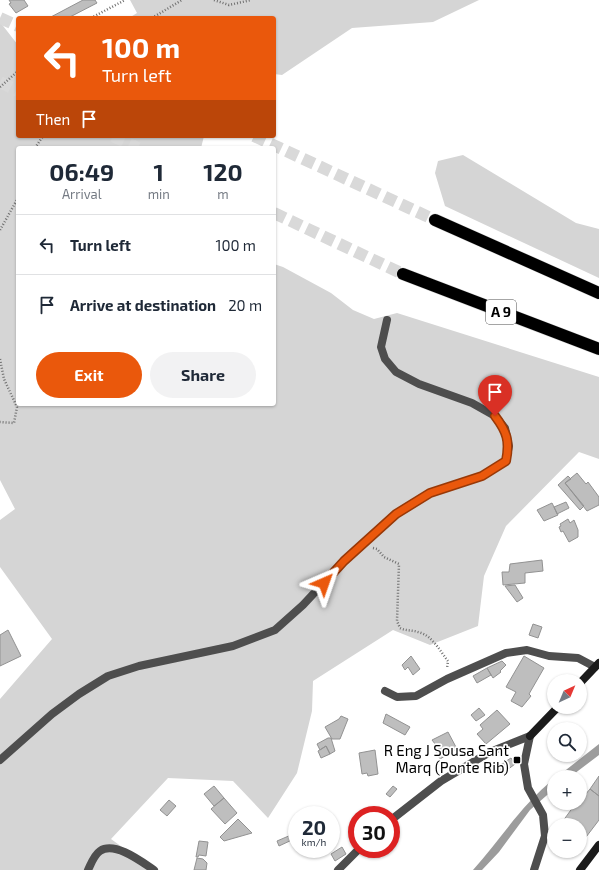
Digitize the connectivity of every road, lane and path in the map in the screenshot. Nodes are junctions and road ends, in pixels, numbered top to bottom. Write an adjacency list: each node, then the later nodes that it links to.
1 (125, 0): 5 (path)
2 (182, 0): 6 (path)
3 (214, 0): 4 (path)
4 (251, 0)
5 (95, 16)
6 (155, 16)
7 (16, 73): 8 (path)
8 (0, 87)
9 (16, 202): 11 (path)
10 (435, 220): 13 (highway)
11 (0, 230)
12 (403, 274): 15 (highway, A 9)
13 (599, 293)
14 (387, 320): 20 (street)
15 (599, 349)
16 (0, 359): 17 (path)
17 (16, 405)
18 (17, 406): 19 (path)
19 (0, 422)
20 (361, 546): 23 (path); 27 (street)
21 (597, 665): 22 (street); 23 (street)
22 (587, 676)
23 (447, 679): 24 (street)
24 (385, 691)
25 (551, 714): 26 (street)
26 (530, 736): 28 (street); 34 (street)
27 (0, 760)
28 (400, 813)
29 (599, 845): 35 (street)
30 (350, 858): 33 (street)
31 (88, 870): 32 (street)
32 (154, 870)
33 (338, 870)
34 (534, 870)
35 (580, 870)

